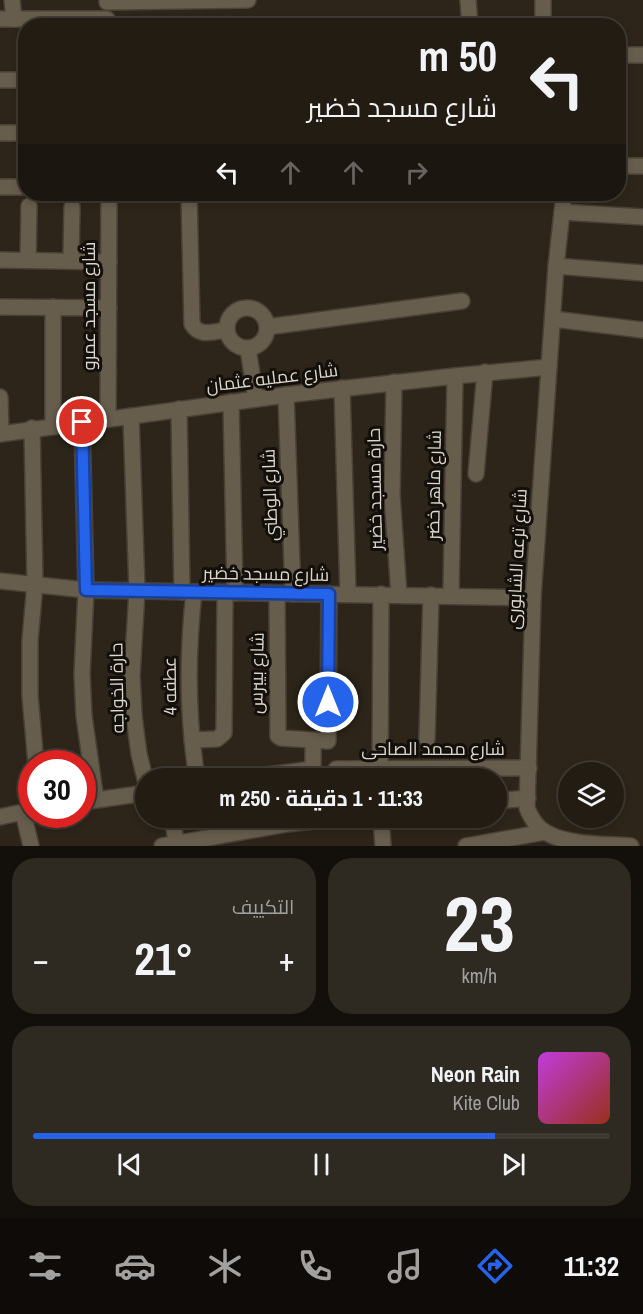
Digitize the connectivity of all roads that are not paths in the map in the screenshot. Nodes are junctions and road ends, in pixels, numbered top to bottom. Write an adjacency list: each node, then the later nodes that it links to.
1 (12, 0): 11 (street)
2 (166, 0): 3 (street); 7 (street)
3 (219, 0): 4 (street)
4 (248, 0)
5 (468, 0): 9 (street)
6 (543, 0): 10 (street)
7 (107, 1): 8 (street)
8 (107, 18)
9 (469, 18)
10 (543, 18)
11 (7, 19)
12 (626, 55): 13 (street)
13 (643, 56)
14 (0, 80): 15 (street)
15 (18, 80)
16 (0, 132): 17 (street)
17 (18, 133)
18 (626, 166): 19 (street)
19 (643, 166)
20 (0, 187): 21 (street)
21 (18, 187)
22 (109, 201): 32 (street, شارع مسجد عمرو)
23 (189, 201): 41 (street)
24 (563, 201): 27 (street, شارع ترعه الشابورى)
25 (29, 206): 30 (street)
26 (72, 207): 31 (street)
27 (562, 212): 28 (street); 33 (street, شارع ترعه الشابورى)
28 (643, 217)
29 (0, 260): 30 (street)
30 (28, 260): 31 (street)
31 (71, 261): 32 (street)
32 (109, 262): 38 (street, شارع مسجد عمرو)
33 (556, 266): 34 (street); 39 (street, شارع ترعه الشابورى)
34 (643, 273)
35 (462, 301): 40 (street)
36 (0, 307): 37 (street)
37 (53, 307): 38 (street); 57 (street)
38 (108, 308): 55 (street, شارع مسجد عمرو)
39 (553, 319): 42 (street); 44 (street, شارع ترعه الشابورى)
40 (267, 327): 41 (street); 43 (street)
41 (226, 330): 43 (street)
42 (643, 330)
43 (248, 349): 51 (street)
44 (549, 367): 45 (street, شارع عمليه عثمان); 74 (street, شارع ترعه الشابورى)
45 (485, 372): 46 (street, شارع عمليه عثمان); 60 (street)
46 (455, 375): 47 (street, شارع عمليه عثمان); 73 (street, شارع ماهر خضر)
47 (394, 382): 48 (street, شارع عمليه عثمان); 71 (street, حارة مسجد خضير)
48 (342, 388): 49 (street, شارع عمليه عثمان); 69 (street)
49 (286, 395): 51 (street, شارع عمليه عثمان); 67 (street, شارع الوطني)
50 (0, 397): 59 (street)
51 (256, 399): 52 (street, شارع عمليه عثمان)
52 (231, 402): 53 (street, شارع عمليه عثمان); 66 (street)
53 (179, 409): 54 (street, شارع عمليه عثمان); 65 (street, عطفه 4)
54 (131, 416): 55 (street, شارع عمليه عثمان); 64 (street, حارة الخواجه)
55 (108, 419): 56 (street, شارع عمليه عثمان)
56 (82, 422): 57 (street, شارع عمليه عثمان); 63 (street)
57 (53, 426): 58 (street, شارع عمليه عثمان)
58 (32, 428): 59 (street, شارع عمليه عثمان); 62 (street)
59 (0, 434)
60 (476, 474)
61 (0, 581): 62 (street, شارع مسجد خضير)
62 (35, 584): 63 (street, شارع مسجد خضير); 78 (street)
63 (86, 590): 64 (street, شارع مسجد خضير); 79 (street)
64 (137, 590): 65 (street, شارع مسجد خضير); 80 (street, حارة الخواجه)
65 (188, 592): 66 (street, شارع مسجد خضير); 76 (street, عطفه 4)
66 (230, 593): 67 (street, شارع مسجد خضير); 76 (street)
67 (285, 594): 68 (street, شارع مسجد خضير); 77 (street, شارع بيبرس)
68 (329, 594): 69 (street, شارع مسجد خضير); 77 (street)
69 (348, 594): 70 (street, شارع مسجد خضير)
70 (381, 594): 71 (street, شارع مسجد خضير); 83 (street)
71 (399, 594): 72 (street, شارع مسجد خضير)
72 (431, 595): 73 (street, شارع مسجد خضير); 75 (street)
73 (452, 595): 74 (street, شارع مسجد خضير)
74 (533, 598): 84 (street, شارع ترعه الشابورى)
75 (427, 739)
76 (192, 740): 81 (street, عطفه 4)
77 (321, 740): 82 (street)
78 (35, 750)
79 (88, 750)
80 (142, 768)
81 (196, 768)
82 (314, 768)
83 (380, 768)
84 (529, 768): 85 (street, شارع محمد الصاحى); 87 (street, شارع ترعه الشابورى)
85 (507, 769)
86 (135, 795): 88 (street)
87 (528, 798): 89 (street); 96 (street, شارع ترعه الشابورى)
88 (96, 800)
89 (507, 800)
90 (18, 813): 91 (street)
91 (0, 817)
92 (29, 828): 98 (street)
93 (172, 828): 97 (street)
94 (265, 828): 97 (street)
95 (382, 828): 99 (street)
96 (545, 832): 100 (street); 101 (street)
97 (172, 845)
98 (31, 846)
99 (383, 846)
100 (466, 846)
101 (631, 846)

